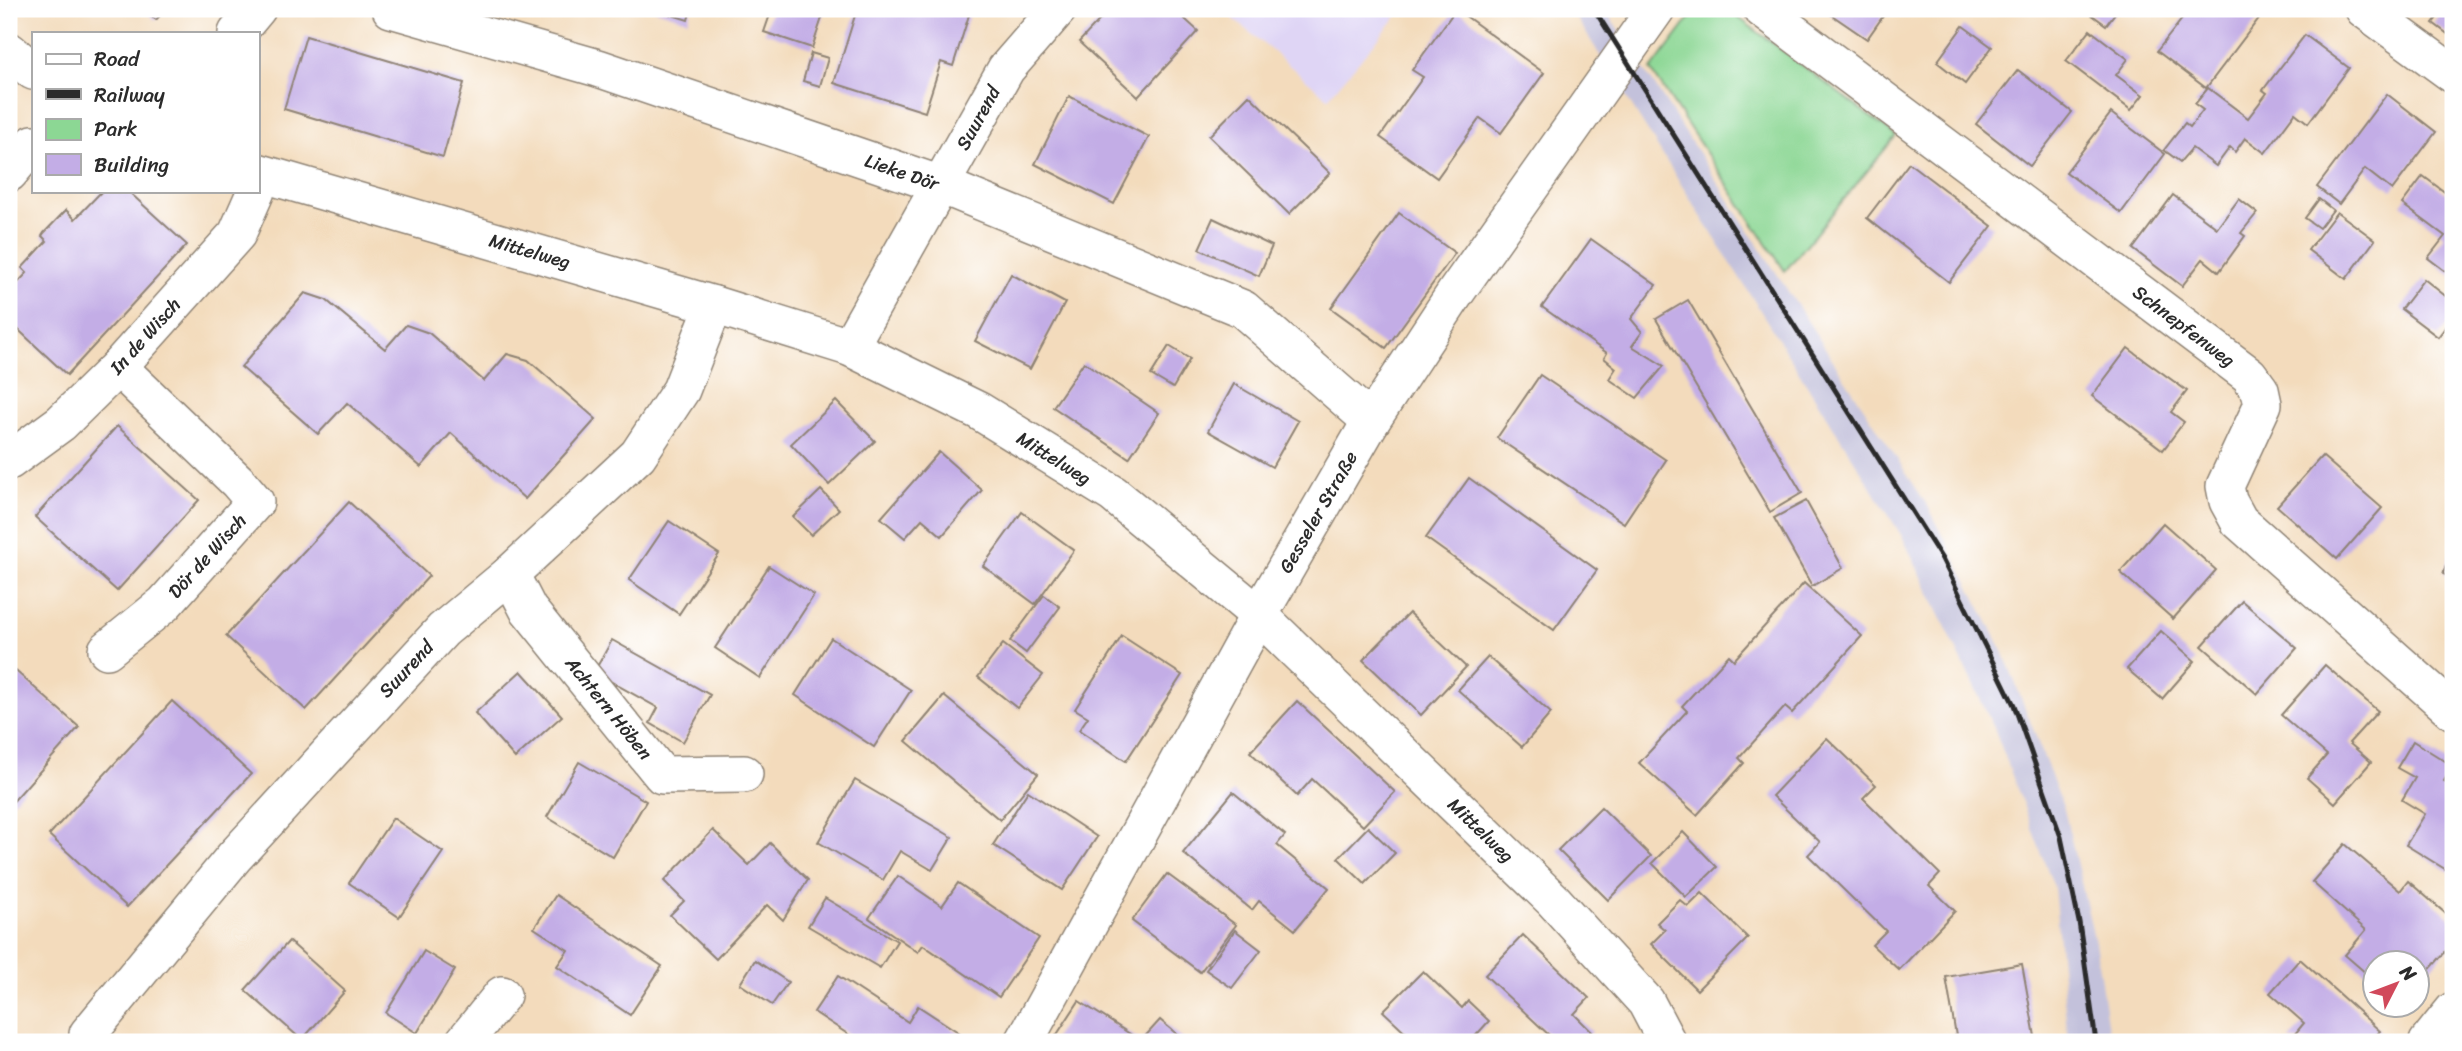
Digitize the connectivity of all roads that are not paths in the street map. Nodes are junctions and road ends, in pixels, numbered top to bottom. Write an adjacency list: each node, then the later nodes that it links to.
1 (257, 9): 7 (street)
2 (391, 9): 14 (street, Lieke Dör)
3 (1058, 9): 14 (street, Suurend)
4 (1656, 9): 19 (street, Gesseler Straße)
5 (1762, 9): 24 (street, Schnepfenweg)
6 (2364, 9): 10 (street)
7 (238, 32)
8 (9, 51): 9 (street)
9 (32, 70)
10 (2453, 74)
11 (32, 145): 12 (street)
12 (9, 173)
13 (259, 181): 16 (street, Mittelweg)
14 (941, 185): 17 (street, Suurend); 19 (street, Lieke Dör)
15 (254, 192): 18 (street, In de Wisch)
16 (714, 305): 17 (street, Mittelweg); 21 (street, Suurend)
17 (849, 347): 22 (street, Mittelweg)
18 (118, 367): 20 (street, In de Wisch); 23 (street, Dör de Wisch)
19 (1371, 421): 22 (street, Gesseler Straße)
20 (9, 461)
21 (510, 574): 25 (street, Achtern Höben); 28 (street, Suurend)
22 (1259, 615): 30 (street, Gesseler Straße); 31 (street, Mittelweg)
23 (107, 650)
24 (2453, 711)
25 (744, 774)
26 (502, 996): 29 (street)
27 (2453, 1011): 32 (street)
28 (88, 1034)
29 (464, 1042)
30 (1024, 1042)
31 (1667, 1042)
32 (2428, 1042)

